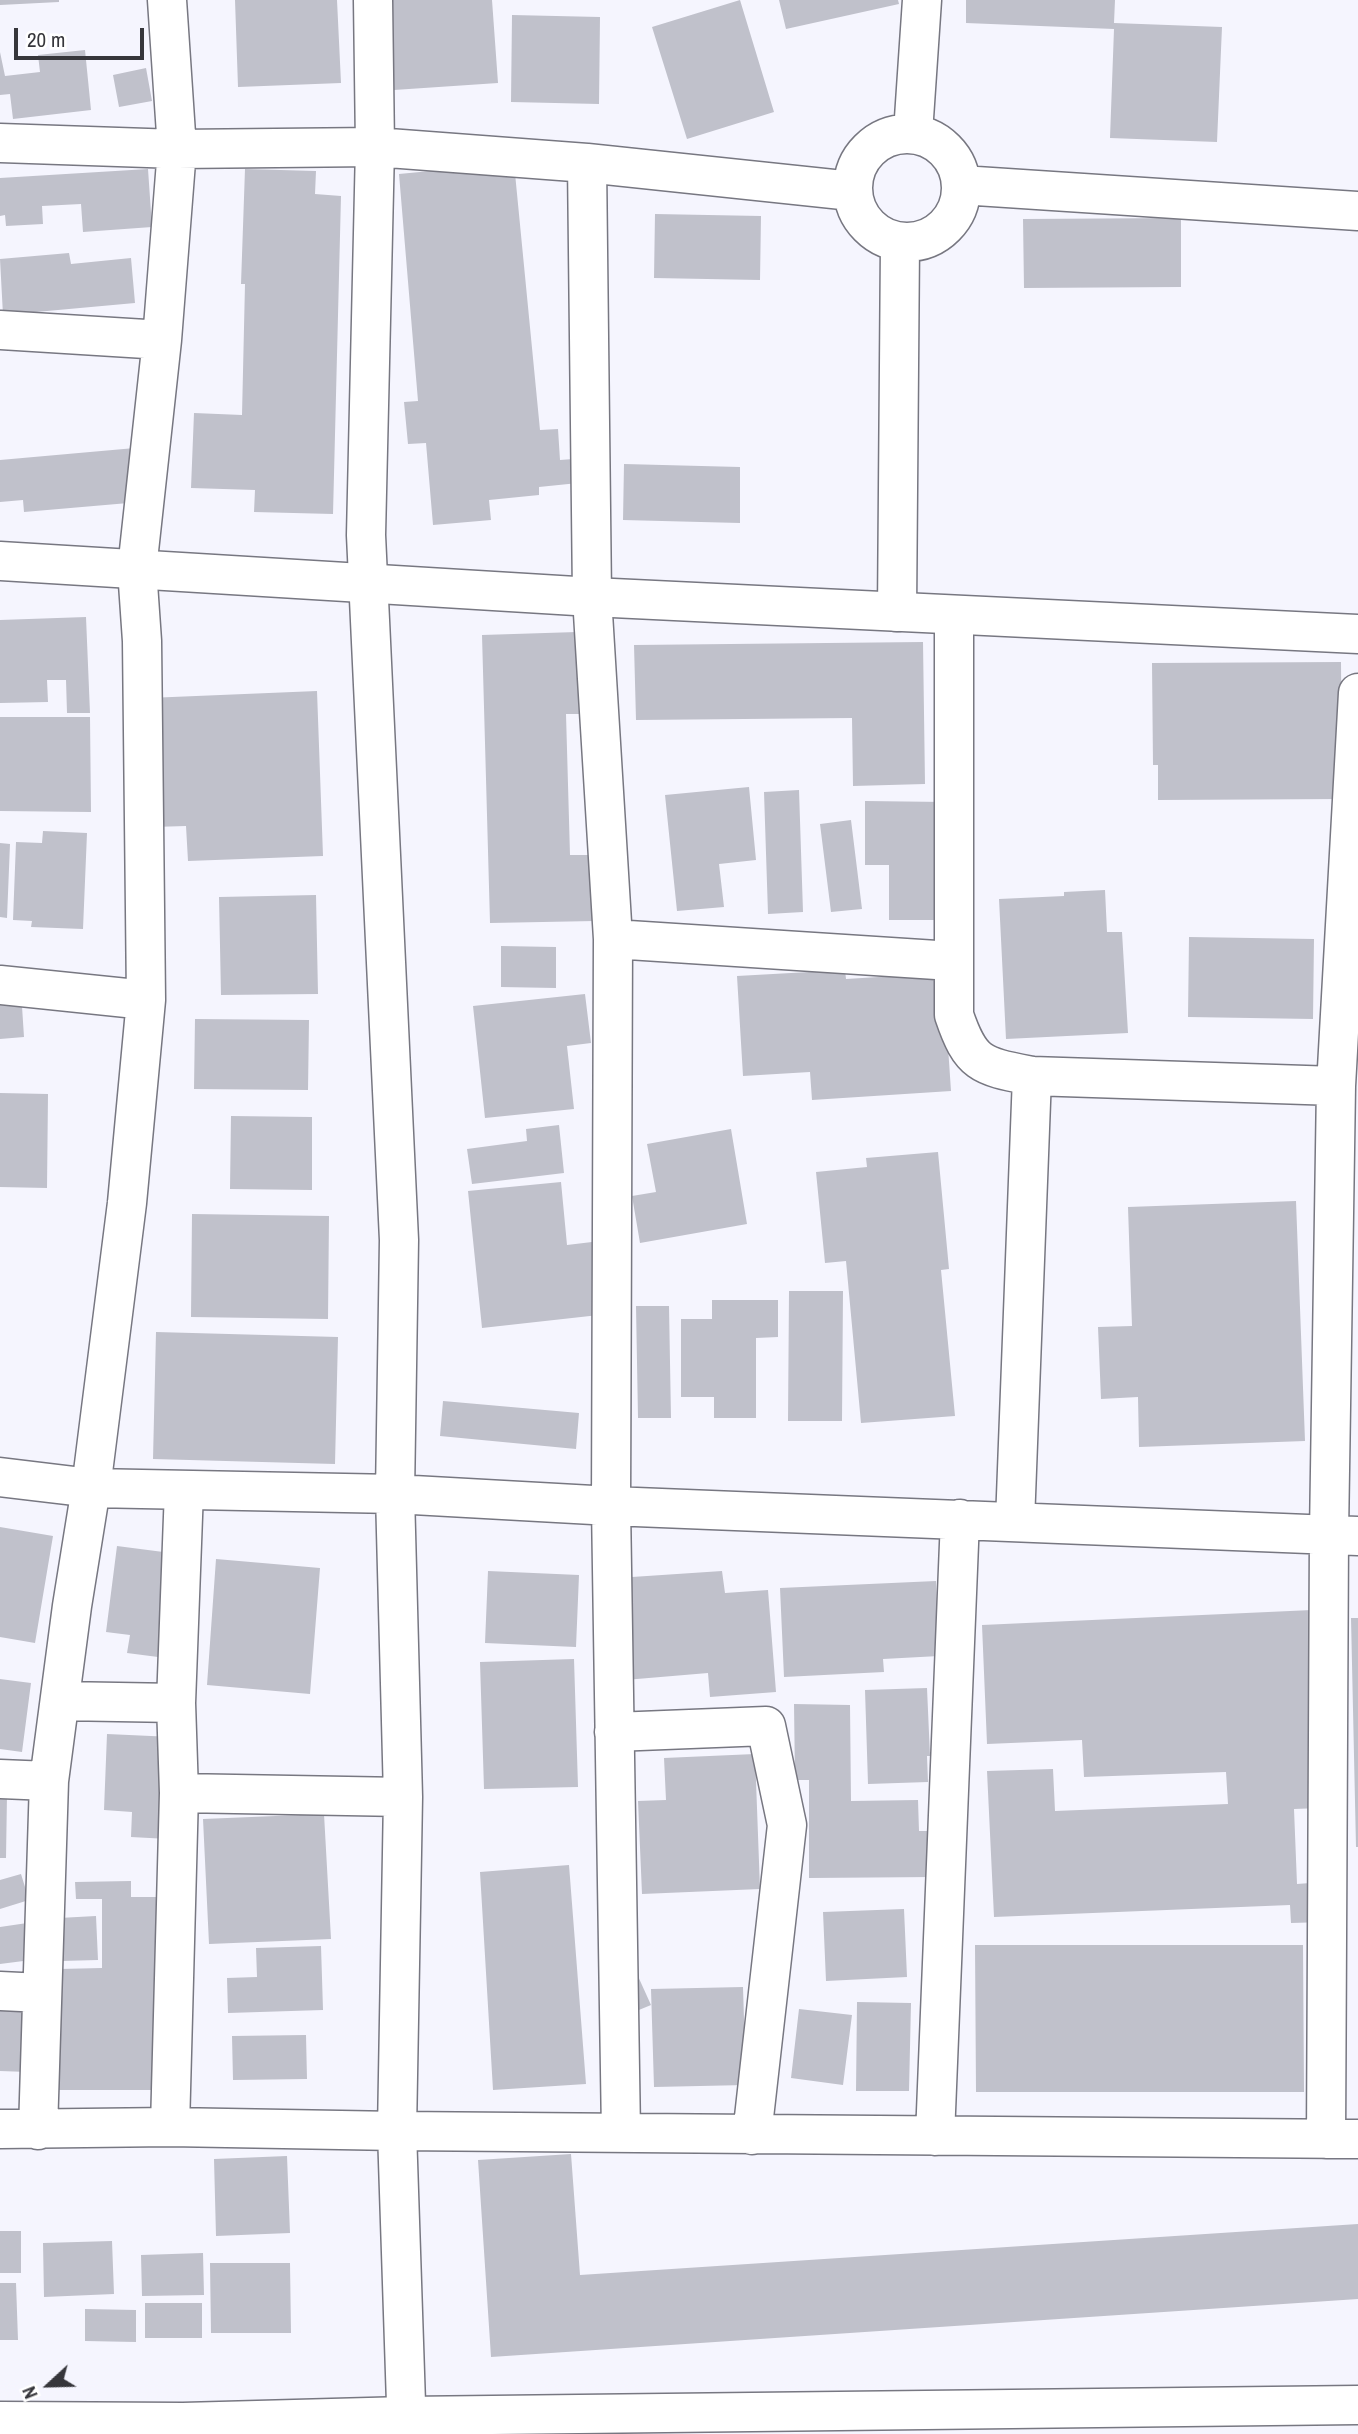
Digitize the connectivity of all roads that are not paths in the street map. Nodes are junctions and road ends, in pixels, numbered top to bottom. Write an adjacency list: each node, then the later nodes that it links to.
1 (167, 0): 7 (street)
2 (373, 0): 6 (street)
3 (922, 0): 4 (street)
4 (913, 133): 9 (street); 10 (street)
5 (0, 143): 7 (street)
6 (375, 147): 7 (street); 8 (street); 17 (street)
7 (177, 149): 14 (street)
8 (587, 163): 10 (street); 18 (street)
9 (961, 185): 11 (street); 12 (street)
10 (852, 191): 12 (street)
11 (1358, 211)
12 (900, 243): 19 (street)
13 (0, 330): 14 (street)
14 (162, 340): 16 (street)
15 (0, 561): 16 (street)
16 (137, 569): 17 (street); 26 (street)
17 (369, 583): 18 (street); 32 (street)
18 (592, 597): 19 (street); 23 (street)
19 (897, 612): 20 (street)
20 (954, 616): 21 (street); 24 (street)
21 (1358, 634)
22 (1358, 693): 28 (street)
23 (613, 939): 24 (street); 33 (street)
24 (952, 961): 27 (street)
25 (0, 985): 26 (street)
26 (146, 1000): 30 (street)
27 (1032, 1076): 28 (street); 35 (street)
28 (1336, 1086): 36 (street)
29 (0, 1477): 30 (street)
30 (91, 1488): 31 (street); 37 (street)
31 (184, 1490): 32 (street); 38 (street)
32 (395, 1494): 33 (street); 43 (street)
33 (611, 1506): 34 (street); 39 (street)
34 (960, 1520): 35 (street); 52 (street)
35 (1015, 1522): 36 (street)
36 (1344, 1535): 53 (street)
37 (60, 1701): 38 (street); 41 (street)
38 (176, 1703): 42 (street)
39 (614, 1732): 50 (street); 51 (street)
40 (0, 1779): 41 (street)
41 (49, 1781): 45 (street)
42 (179, 1793): 43 (street); 46 (street)
43 (403, 1797): 49 (street)
44 (0, 1992): 45 (street)
45 (42, 1993): 48 (street)
46 (170, 2127): 48 (street); 49 (street)
47 (0, 2129): 48 (street)
48 (38, 2130)
49 (397, 2131): 50 (street); 56 (street)
50 (621, 2133): 51 (street)
51 (752, 2134): 52 (street)
52 (935, 2136): 53 (street)
53 (1342, 2139)
54 (1358, 2405): 56 (street)
55 (0, 2421): 56 (street)
56 (407, 2425)

